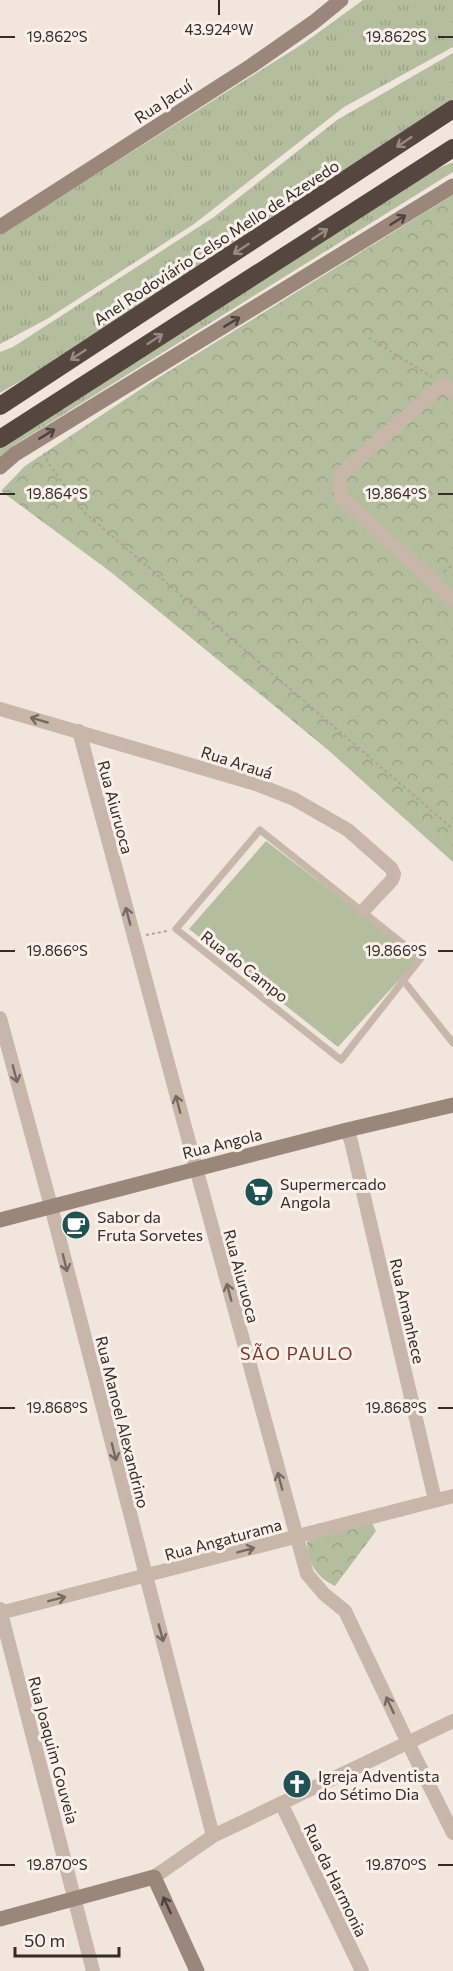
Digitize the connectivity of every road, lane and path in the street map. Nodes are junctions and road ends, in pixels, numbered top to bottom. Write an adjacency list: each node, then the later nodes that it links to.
1 (341, 0): 7 (street, Rua Jacuí)
2 (453, 109): 10 (highway, Anel Rodoviário Celso Mello de Azevedo, one-way to 10)
3 (453, 148): 5 (highway)
4 (453, 154): 5 (highway)
5 (423, 167): 11 (highway, one-way to 5)
6 (453, 186): 12 (street, one-way to 6)
7 (0, 227)
8 (369, 338): 9 (path)
9 (448, 388): 14 (street)
10 (0, 406)
11 (0, 439)
12 (36, 441): 13 (street); 17 (path)
13 (0, 467)
14 (453, 600)
15 (0, 709): 16 (street, Rua Arauá, one-way to 15)
16 (79, 731): 18 (street, Rua Arauá); 20 (street, Rua Aiuruoca, one-way to 16)
17 (453, 829)
18 (363, 911): 19 (lane, Rua do Campo); 21 (lane, Rua do Campo)
19 (176, 929): 20 (path); 21 (lane, Rua do Campo)
20 (134, 938): 26 (street, Rua Aiuruoca, one-way to 20)
21 (403, 980): 23 (lane)
22 (0, 1018): 27 (street, Rua Manoel Alexandrino, one-way to 27)
23 (453, 1043)
24 (453, 1105): 25 (street, Rua Angola)
25 (347, 1130): 26 (street, Rua Angola); 30 (street, Rua Amanhece)
26 (196, 1168): 27 (street, Rua Angola); 31 (street, Rua Aiuruoca, one-way to 26)
27 (51, 1206): 28 (street, Rua Angola); 32 (street, Rua Manoel Alexandrino, one-way to 32)
28 (0, 1220)
29 (452, 1499): 30 (street, Rua Angaturama)
30 (435, 1500): 31 (street, Rua Angaturama)
31 (296, 1537): 32 (street, Rua Angaturama, one-way to 31); 35 (street, Rua Aiuruoca, one-way to 31)
32 (146, 1577): 33 (street, Rua Angaturama, one-way to 32); 38 (street, Rua Manoel Alexandrino, one-way to 38)
33 (0, 1612): 40 (street, Rua Joaquim Gouveia)
34 (453, 1721): 35 (street)
35 (408, 1743): 36 (street); 37 (street, Rua Aiuruoca)
36 (281, 1803): 38 (street); 44 (street, Rua da Harmonia)
37 (453, 1833)
38 (213, 1836): 39 (street)
39 (154, 1877): 40 (street); 43 (street, one-way to 39)
40 (75, 1898): 41 (street); 42 (street, Rua Joaquim Gouveia)
41 (0, 1919)
42 (93, 1971)
43 (197, 1971)
44 (362, 1971)

